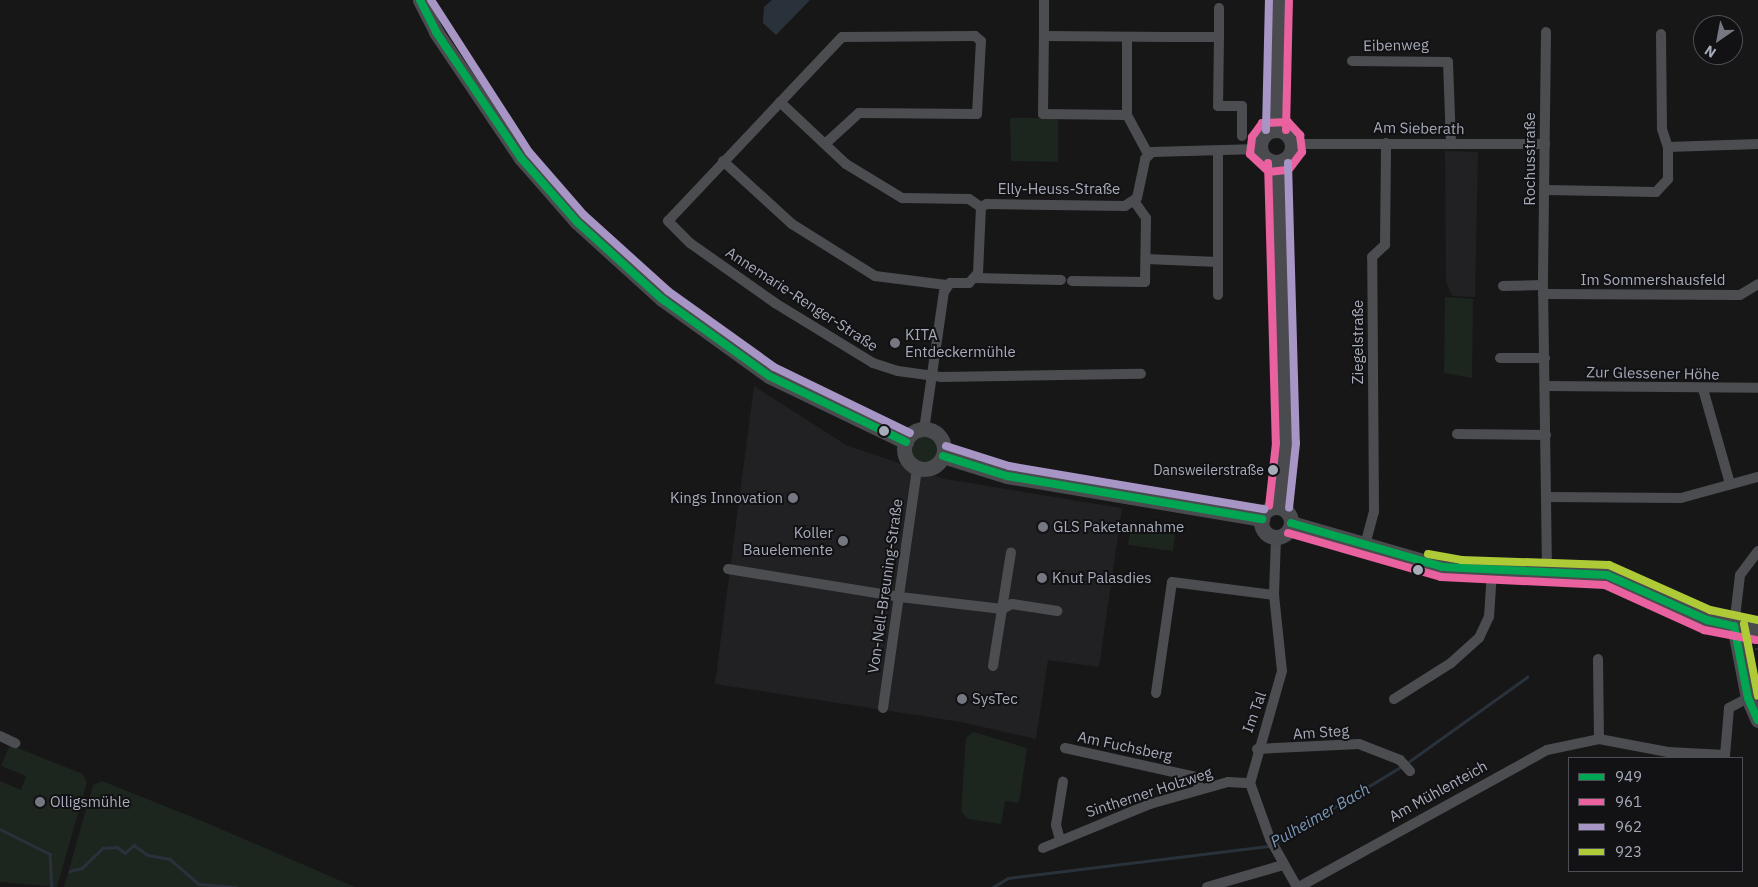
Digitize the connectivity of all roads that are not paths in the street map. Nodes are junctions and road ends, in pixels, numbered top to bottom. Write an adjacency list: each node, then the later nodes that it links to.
1 (420, 0): 50 (main road)
2 (1044, 0): 7 (street)
3 (1279, 0): 13 (main road)
4 (1219, 8): 9 (street)
5 (1546, 32): 19 (street, Rochusstraße)
6 (1661, 34): 21 (street)
7 (1044, 36): 8 (street); 12 (street)
8 (1127, 37): 9 (street); 12 (street)
9 (1218, 38): 14 (street)
10 (1352, 60): 16 (street, Eibenweg)
11 (780, 102): 17 (street); 17 (street); 25 (street)
12 (1127, 115): 24 (street)
13 (1276, 130): 18 (main road); 22 (main road)
14 (1242, 136)
15 (1386, 143): 16 (street, Am Sieberath); 18 (street, Am Sieberath); 60 (street, Ziegelstraße)
16 (1451, 143): 19 (street, Am Sieberath)
17 (824, 144): 29 (street)
18 (1292, 144): 26 (main road)
19 (1545, 144): 27 (street, Rochusstraße)
20 (1758, 144): 21 (street)
21 (1668, 147): 27 (street)
22 (1259, 149): 23 (street); 26 (main road)
23 (1218, 152): 24 (street); 31 (street)
24 (1148, 154): 28 (street, Elly-Heuss-Straße)
25 (723, 161): 36 (street); 43 (street, Annemarie-Renger-Straße)
26 (1278, 163): 56 (main road)
27 (1546, 190): 38 (street, Rochusstraße)
28 (1134, 202): 29 (street, Elly-Heuss-Straße); 30 (street)
29 (981, 207): 32 (street, Elly-Heuss-Straße)
30 (1146, 259): 31 (street); 34 (street)
31 (1218, 262): 39 (street)
32 (975, 278): 33 (street); 36 (street)
33 (1061, 280)
34 (1072, 281)
35 (1758, 284): 38 (street, Im Sommershausfeld)
36 (946, 285): 43 (street)
37 (1503, 286): 38 (street)
38 (1543, 289): 41 (street, Rochusstraße)
39 (1218, 295)
40 (1500, 358): 41 (street)
41 (1545, 358): 44 (street, Rochusstraße)
42 (1142, 374): 43 (street, Annemarie-Renger-Straße)
43 (930, 376): 47 (street)
44 (1547, 386): 46 (street, Zur Glessener Höhe); 49 (street, Rochusstraße)
45 (1758, 388): 46 (street, Zur Glessener Höhe)
46 (1703, 389): 54 (street)
47 (924, 430): 50 (main road); 51 (main road)
48 (1457, 434): 49 (street)
49 (1546, 435): 55 (street, Rochusstraße)
50 (906, 442): 52 (main road)
51 (943, 456): 52 (main road); 57 (main road)
52 (917, 468): 67 (street, Von-Nell-Breuning-Straße)
53 (1758, 477): 54 (street)
54 (1730, 484): 55 (street)
55 (1548, 497): 64 (street, Rochusstraße)
56 (1279, 507): 57 (main road); 58 (main road)
57 (1262, 519): 59 (main road)
58 (1291, 523): 59 (main road); 60 (main road)
59 (1276, 537): 66 (street, Im Tal)
60 (1365, 545): 65 (main road)
61 (1758, 551): 70 (street)
62 (1011, 552): 68 (street)
63 (728, 569): 67 (street)
64 (1548, 569): 65 (main road); 70 (main road)
65 (1492, 571): 76 (street)
66 (1274, 595): 74 (street); 83 (street, Im Tal)
67 (900, 597): 68 (street); 77 (street, Von-Nell-Breuning-Straße)
68 (1002, 609): 69 (street); 73 (street)
69 (1057, 611)
70 (1734, 626): 71 (main road); 75 (main road)
71 (1758, 630)
72 (1598, 659): 80 (street)
73 (994, 666)
74 (1156, 692)
75 (1748, 698): 78 (main road); 85 (street, Am Mühlenteich)
76 (1394, 700)
77 (883, 708)
78 (1758, 720)
79 (0, 736): 81 (street)
80 (1598, 739): 84 (street, Am Mühlenteich); 94 (street, Am Mühlenteich)
81 (15, 742)
82 (1065, 748): 89 (street, Am Fuchsberg)
83 (1257, 749): 86 (street, Am Steg); 88 (street, Im Tal)
84 (1669, 755): 85 (street, Am Mühlenteich)
85 (1724, 757)
86 (1410, 771)
87 (1063, 782): 90 (street)
88 (1250, 783): 89 (street, Sintherner Holzweg); 92 (street)
89 (1200, 789): 90 (street, Sintherner Holzweg)
90 (1060, 840): 91 (street, Sintherner Holzweg)
91 (1043, 848)
92 (1283, 865): 93 (street); 94 (street)
93 (1207, 887)
94 (1298, 887)

